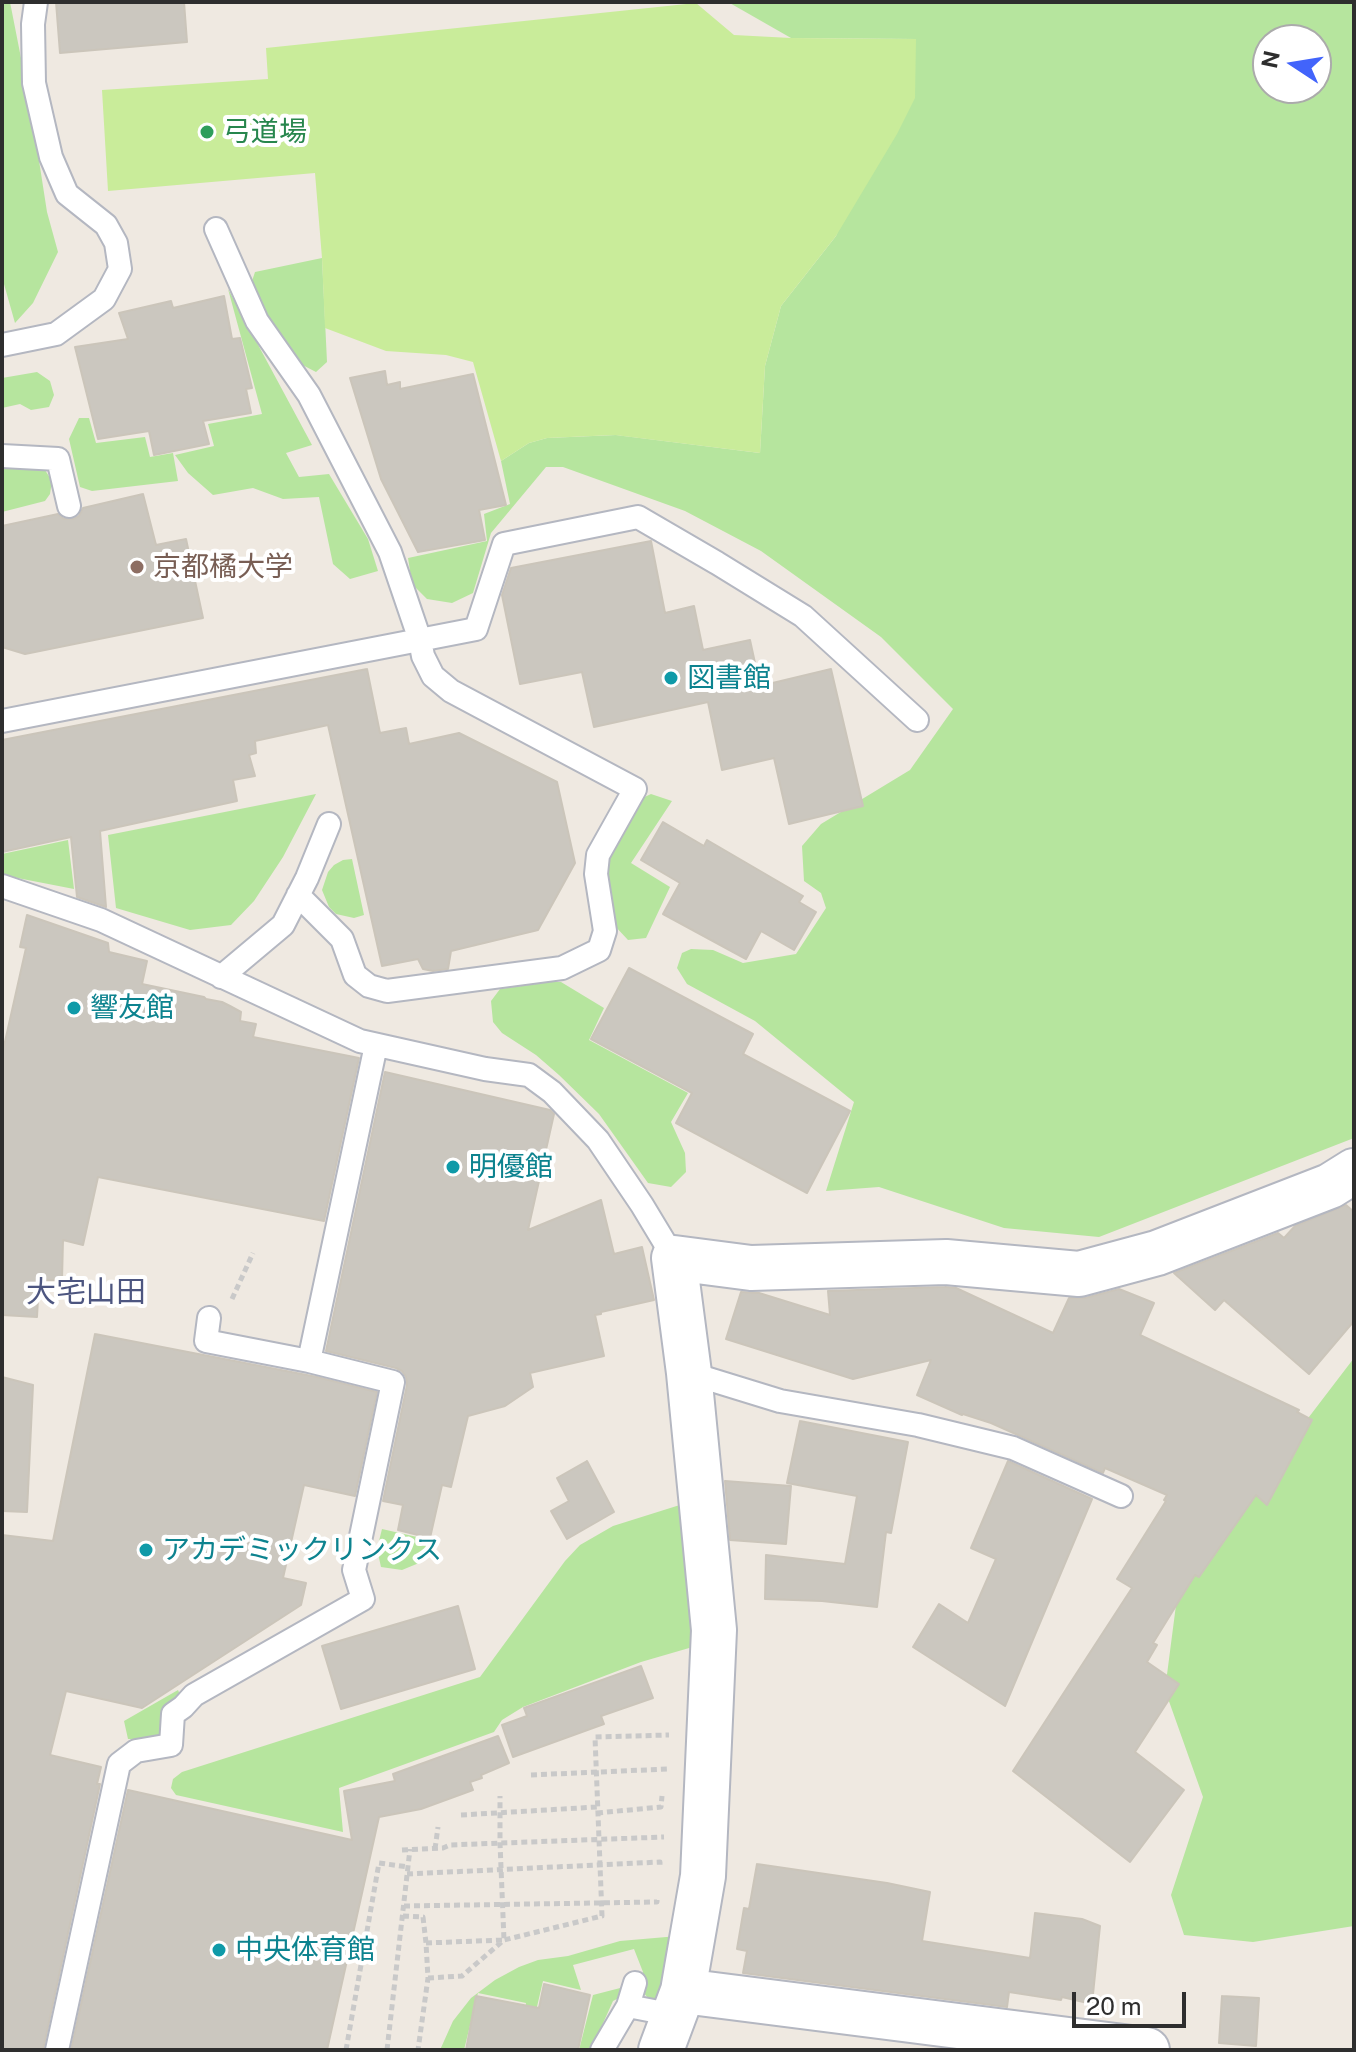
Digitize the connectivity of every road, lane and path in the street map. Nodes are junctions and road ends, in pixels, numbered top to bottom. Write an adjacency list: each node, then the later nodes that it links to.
1 (36, 2): 3 (lane)
2 (216, 229): 6 (lane)
3 (2, 345)
4 (2, 456): 5 (lane)
5 (69, 506)
6 (420, 640): 7 (lane); 8 (lane); 11 (lane)
7 (917, 720)
8 (2, 721)
9 (329, 824): 11 (lane)
10 (2, 886): 12 (lane)
11 (298, 895): 12 (lane)
12 (221, 977): 13 (lane)
13 (376, 1045): 16 (lane); 19 (lane)
14 (1354, 1171): 16 (street)
15 (253, 1253): 17 (path)
16 (674, 1258): 20 (street)
17 (229, 1305)
18 (209, 1318): 19 (lane)
19 (309, 1361): 55 (lane)
20 (689, 1373): 21 (lane); 34 (street)
21 (1121, 1496)
22 (670, 1747): 25 (path)
23 (668, 1758): 24 (path)
24 (667, 1770): 25 (path); 27 (path)
25 (596, 1772): 26 (path); 30 (path)
26 (531, 1775)
27 (665, 1782)
28 (663, 1795): 30 (path)
29 (500, 1796): 31 (path)
30 (597, 1810): 31 (path); 35 (path)
31 (500, 1812): 32 (path); 36 (path)
32 (461, 1815)
33 (438, 1827): 38 (path)
34 (705, 1836): 35 (path); 54 (street)
35 (598, 1839): 36 (path); 40 (path)
36 (500, 1843): 38 (path); 42 (path)
37 (410, 1849): 38 (path); 39 (path); 41 (path)
38 (435, 1849)
39 (402, 1850)
40 (599, 1866): 42 (path); 43 (path); 45 (path)
41 (408, 1870): 42 (path); 47 (path); 56 (path)
42 (501, 1870): 46 (path)
43 (659, 1876)
44 (658, 1889): 45 (path)
45 (602, 1903): 46 (path); 49 (path)
46 (503, 1905): 47 (path); 49 (path)
47 (404, 1906): 48 (path)
48 (403, 1916): 50 (path); 57 (path)
49 (504, 1940): 50 (path); 51 (path)
50 (426, 1943): 51 (path)
51 (428, 1978): 58 (path)
52 (635, 1983): 53 (lane)
53 (628, 2006): 54 (lane); 59 (lane)
54 (672, 2019): 60 (street)
55 (57, 2050)
56 (346, 2050)
57 (387, 2050)
58 (418, 2050)
59 (602, 2050)
60 (1147, 2050)

